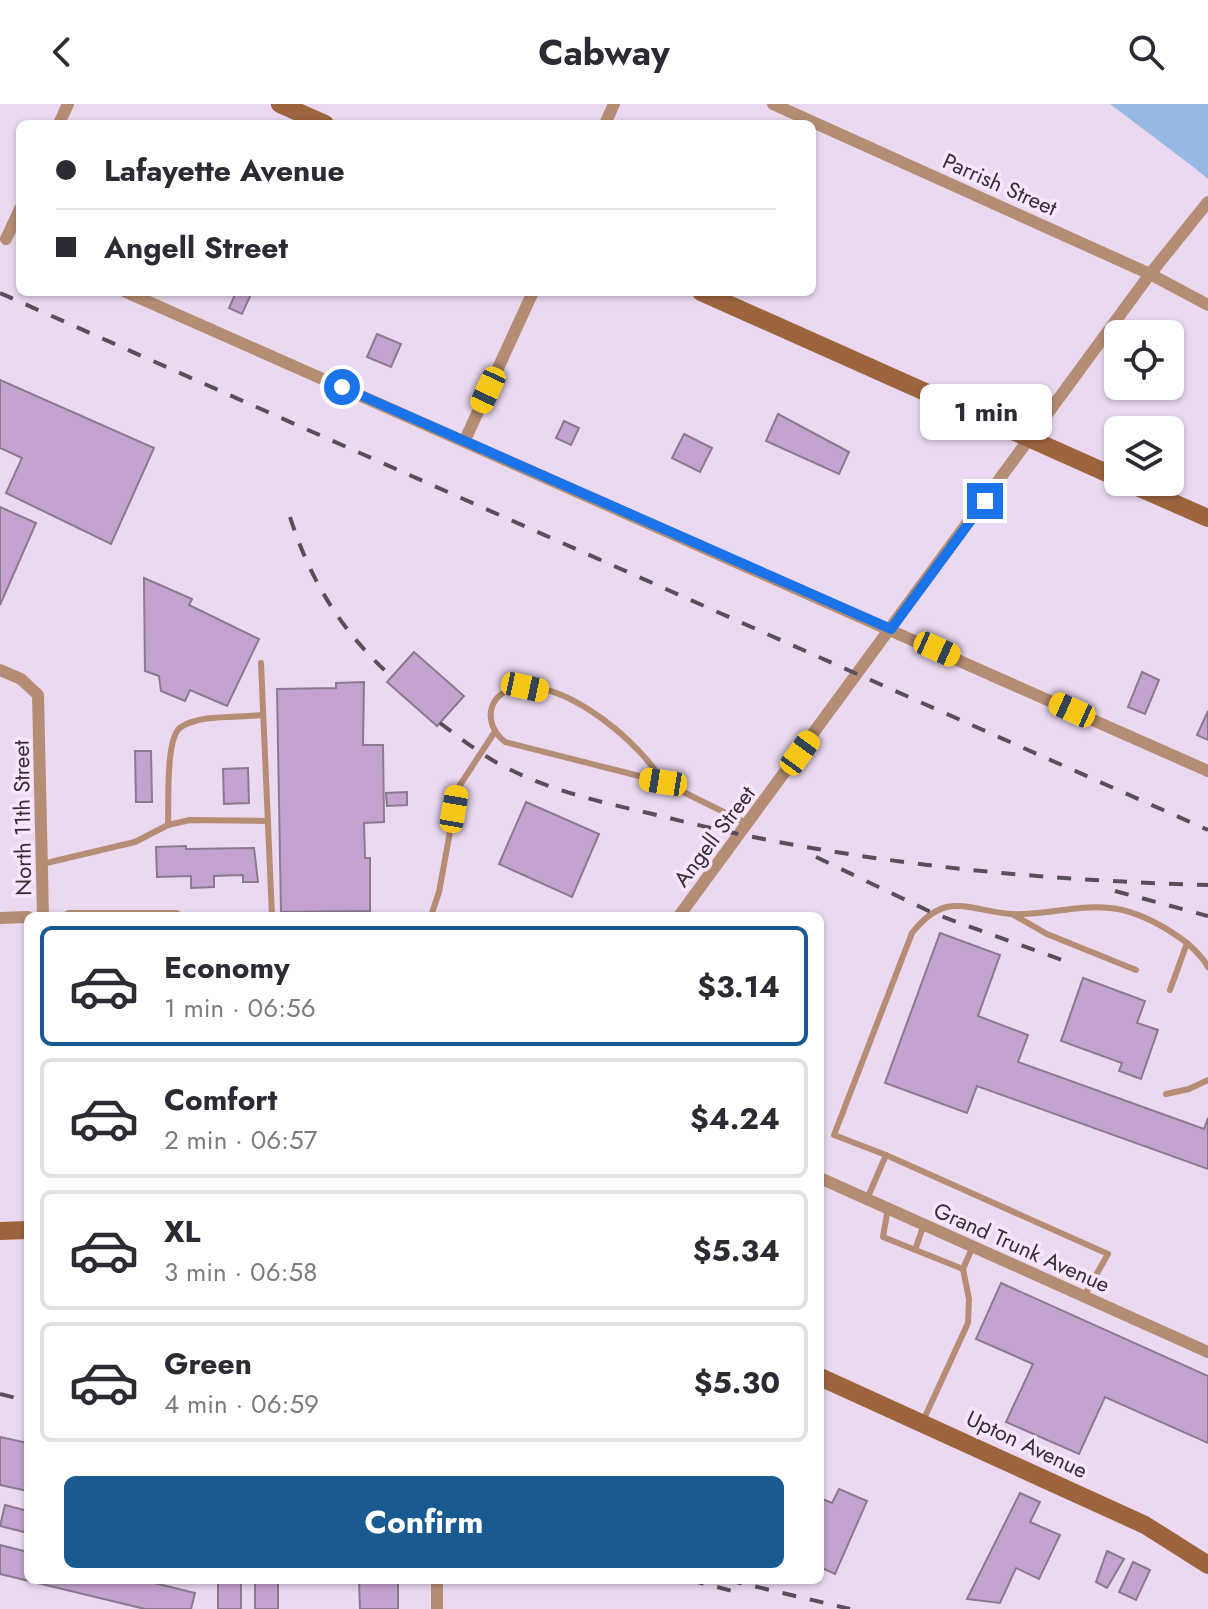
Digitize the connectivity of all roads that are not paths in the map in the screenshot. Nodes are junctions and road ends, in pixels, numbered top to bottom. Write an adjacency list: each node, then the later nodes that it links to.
1 (280, 104): 3 (street)
2 (773, 104): 4 (street, Parrish Street)
3 (316, 120)
4 (808, 120)
5 (816, 123): 9 (street, Parrish Street)
6 (1206, 204): 9 (street, Angell Street)
7 (16, 216): 8 (street)
8 (3, 238)
9 (1150, 274): 13 (street, Parrish Street); 14 (street, Angell Street)
10 (135, 296): 15 (street)
11 (531, 296): 15 (street)
12 (710, 296): 14 (street)
13 (1208, 305)
14 (1030, 439): 16 (street); 19 (street, Angell Street)
15 (465, 440): 19 (street)
16 (1104, 472)
17 (1158, 496): 18 (street)
18 (1208, 518)
19 (891, 629): 24 (street); 27 (street, Angell Street)
20 (261, 663): 22 (lane)
21 (0, 670): 29 (street, North 11th Street)
22 (262, 715): 26 (lane); 28 (lane)
23 (494, 733): 25 (lane); 25 (lane); 32 (lane)
24 (1208, 771)
25 (663, 782): 27 (lane)
26 (266, 821): 28 (lane); 31 (lane)
27 (748, 824): 33 (street, Angell Street)
28 (168, 825): 29 (lane)
29 (42, 864): 30 (street, North 11th Street)
30 (43, 912)
31 (272, 912)
32 (432, 912)
33 (682, 912)
34 (1012, 914): 37 (lane); 39 (lane); 43 (lane)
35 (24, 917): 36 (street)
36 (0, 918)
37 (1187, 943): 38 (lane); 40 (lane)
38 (1208, 967)
39 (1136, 970)
40 (1170, 990)
41 (1208, 1080): 42 (lane)
42 (1166, 1094)
43 (886, 1155): 45 (lane); 53 (lane)
44 (824, 1180): 45 (street, Grand Trunk Avenue)
45 (867, 1199): 46 (street, Grand Trunk Avenue)
46 (888, 1208): 47 (street, Grand Trunk Avenue); 51 (lane)
47 (924, 1224): 50 (street, Grand Trunk Avenue); 51 (lane)
48 (24, 1230): 49 (street)
49 (0, 1231)
50 (973, 1246): 52 (lane); 53 (street, Grand Trunk Avenue)
51 (915, 1250): 52 (lane)
52 (963, 1269): 56 (lane)
53 (1084, 1296): 54 (street, Grand Trunk Avenue)
54 (1208, 1352)
55 (824, 1379): 56 (street, Upton Avenue)
56 (923, 1421): 57 (street, Upton Avenue)
57 (1208, 1565)
58 (437, 1584): 59 (street)
59 (437, 1609)

